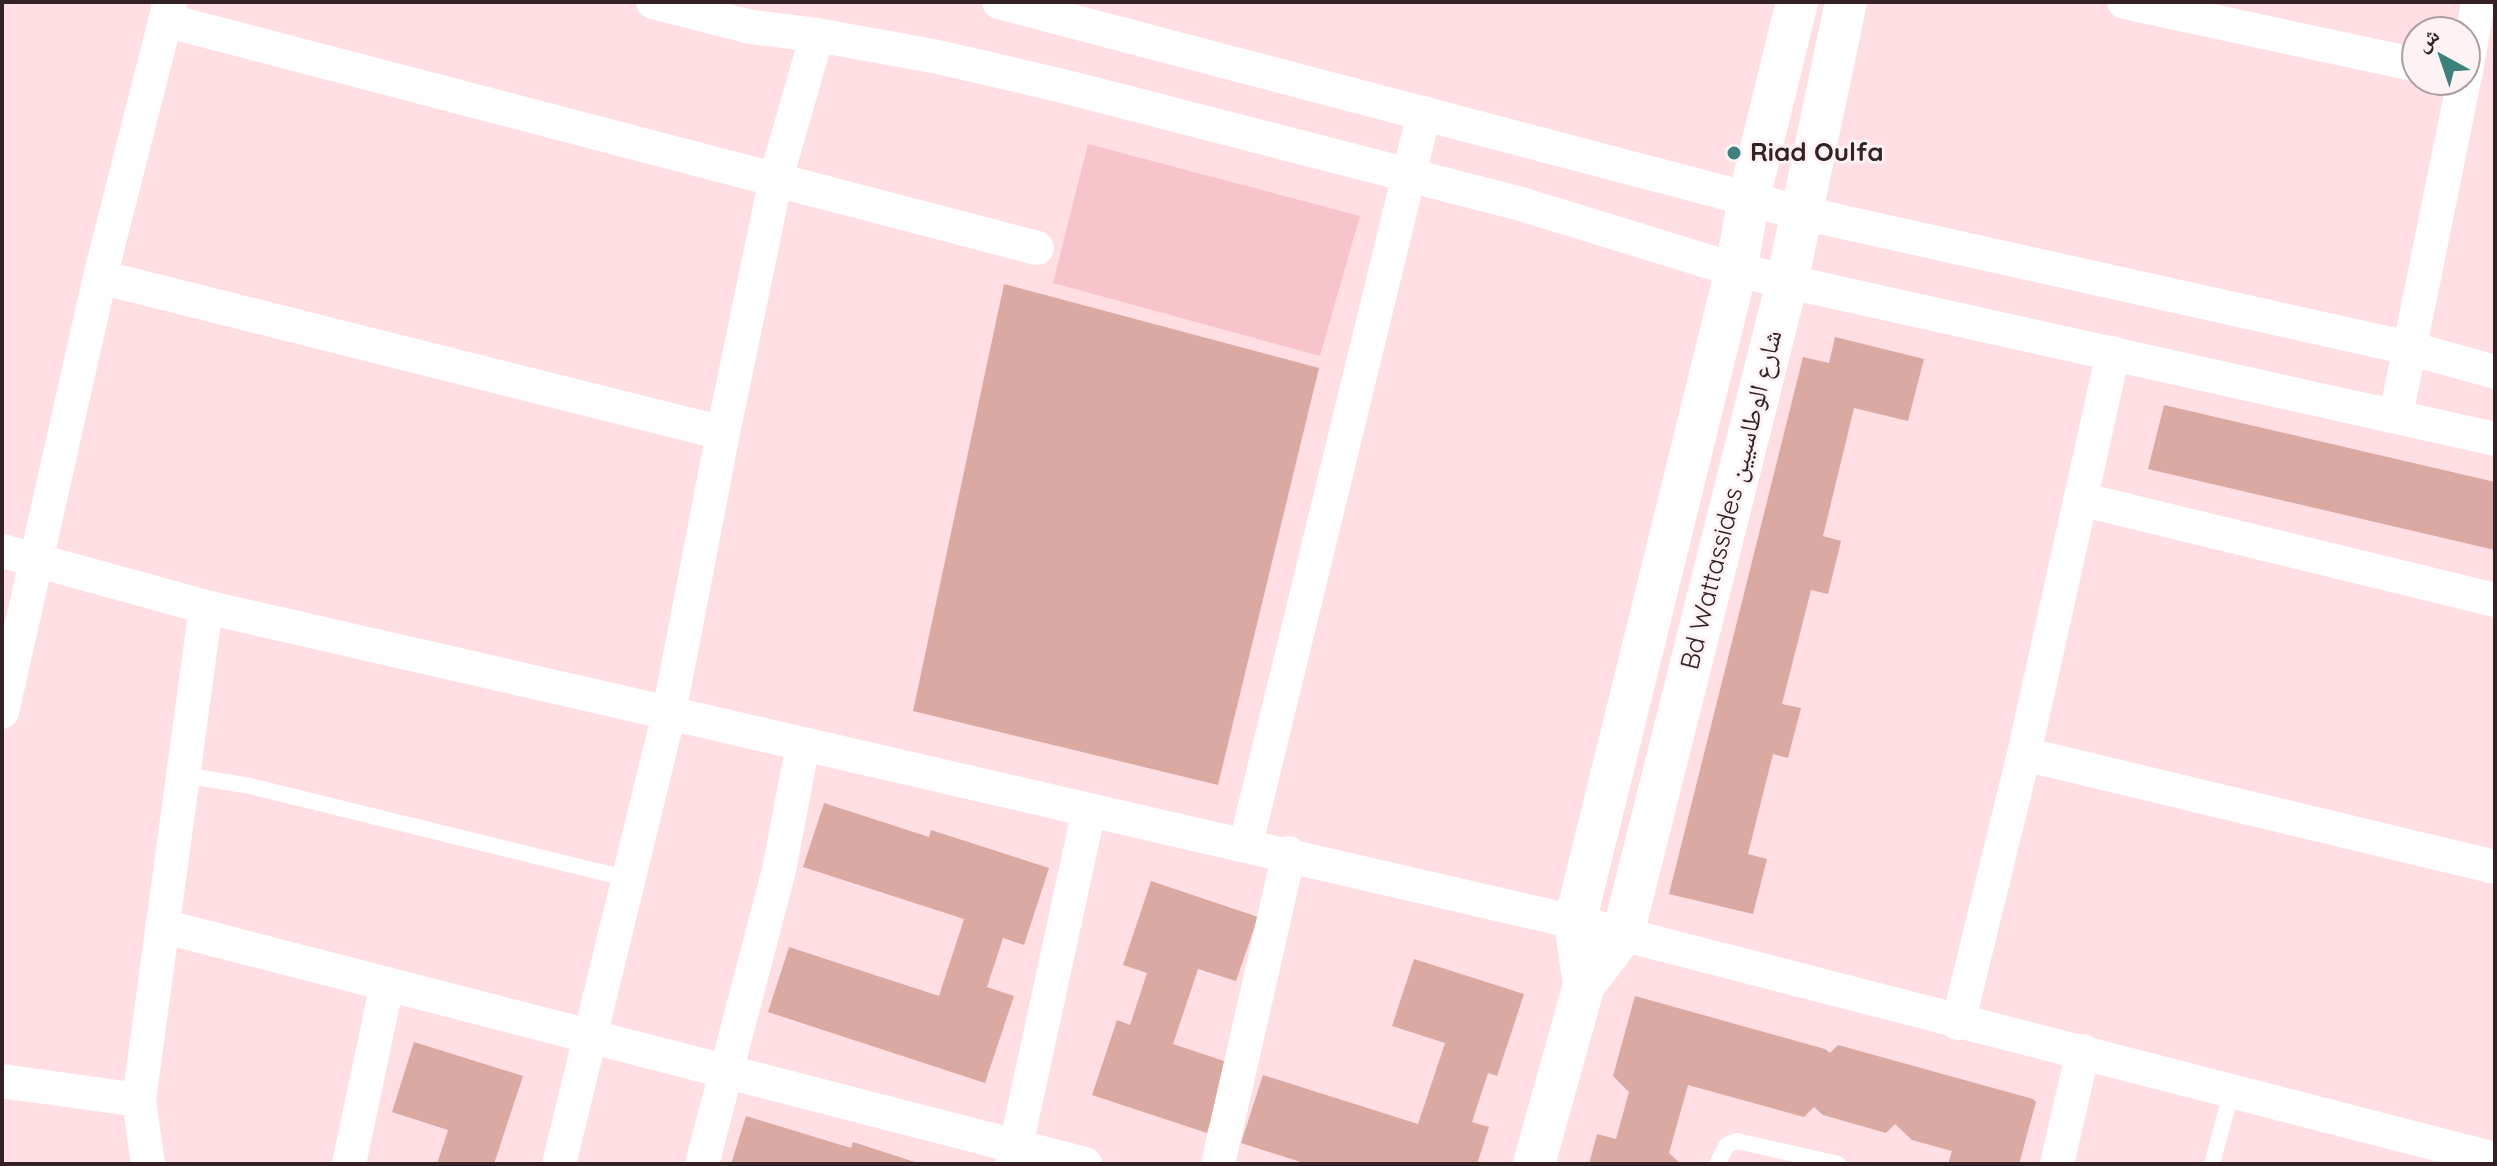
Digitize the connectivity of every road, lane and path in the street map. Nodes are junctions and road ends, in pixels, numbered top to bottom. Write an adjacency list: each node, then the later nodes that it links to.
1 (653, 2): 7 (street)
2 (1797, 2): 13 (street, Bd Wattassides شارع الوطاسيين)
3 (1846, 2): 14 (street, Bd Wattassides شارع الوطاسيين)
4 (2124, 2): 8 (street)
5 (1010, 3): 10 (street)
6 (168, 11): 11 (street); 17 (street)
7 (817, 35): 11 (street); 12 (street)
8 (2401, 62)
9 (2461, 96): 19 (street)
10 (1424, 113): 12 (street); 13 (street)
11 (776, 178): 15 (street); 23 (street)
12 (1410, 178): 16 (street); 36 (street)
13 (1749, 198): 14 (street); 16 (street, Bd Wattassides شارع الوطاسيين)
14 (1802, 213): 18 (street, Bd Wattassides شارع الوطاسيين); 19 (street)
15 (1037, 248)
16 (1736, 270): 18 (street); 40 (street, Bd Wattassides شارع الوطاسيين)
17 (100, 277): 23 (street); 27 (street)
18 (1787, 282): 20 (street); 42 (street, Bd Wattassides شارع الوطاسيين)
19 (2409, 348): 21 (street); 22 (street)
20 (2113, 353): 22 (street); 25 (street)
21 (2495, 372)
22 (2396, 415): 24 (street)
23 (723, 433): 31 (street)
24 (2495, 439)
25 (2080, 499): 28 (street); 33 (street)
26 (2, 551): 27 (street)
27 (35, 560): 29 (street); 30 (street)
28 (2495, 600)
29 (206, 607): 31 (street); 34 (street)
30 (2, 712)
31 (669, 713): 32 (street); 39 (street)
32 (803, 744): 35 (street); 48 (street)
33 (2024, 754): 38 (street); 45 (street)
34 (183, 775): 39 (lane); 41 (street)
35 (1089, 810): 36 (street); 52 (street)
36 (1246, 843): 37 (street)
37 (1289, 853): 40 (street); 59 (street)
38 (2495, 867)
39 (629, 879): 46 (street)
40 (1575, 922): 42 (street); 44 (street, Bd Wattassides شارع الوطاسيين)
41 (162, 926): 43 (street); 51 (street)
42 (1623, 934): 44 (street, Bd Wattassides شارع الوطاسيين); 45 (street)
43 (387, 984): 46 (street); 55 (street)
44 (1584, 985): 60 (street, Bd Wattassides شارع الوطاسيين)
45 (1958, 1023): 47 (street)
46 (590, 1036): 48 (street); 56 (street)
47 (2083, 1051): 50 (street); 63 (street)
48 (726, 1071): 52 (street); 57 (street)
49 (2, 1081): 51 (street)
50 (2232, 1090): 53 (street); 64 (lane)
51 (139, 1100): 54 (street)
52 (1014, 1155): 58 (street)
53 (2495, 1159)
54 (148, 1164)
55 (349, 1164)
56 (559, 1164)
57 (702, 1164)
58 (1085, 1164)
59 (1218, 1164)
60 (1534, 1164)
61 (1717, 1164): 62 (lane)
62 (1838, 1164)
63 (2057, 1164)
64 (2212, 1164)

